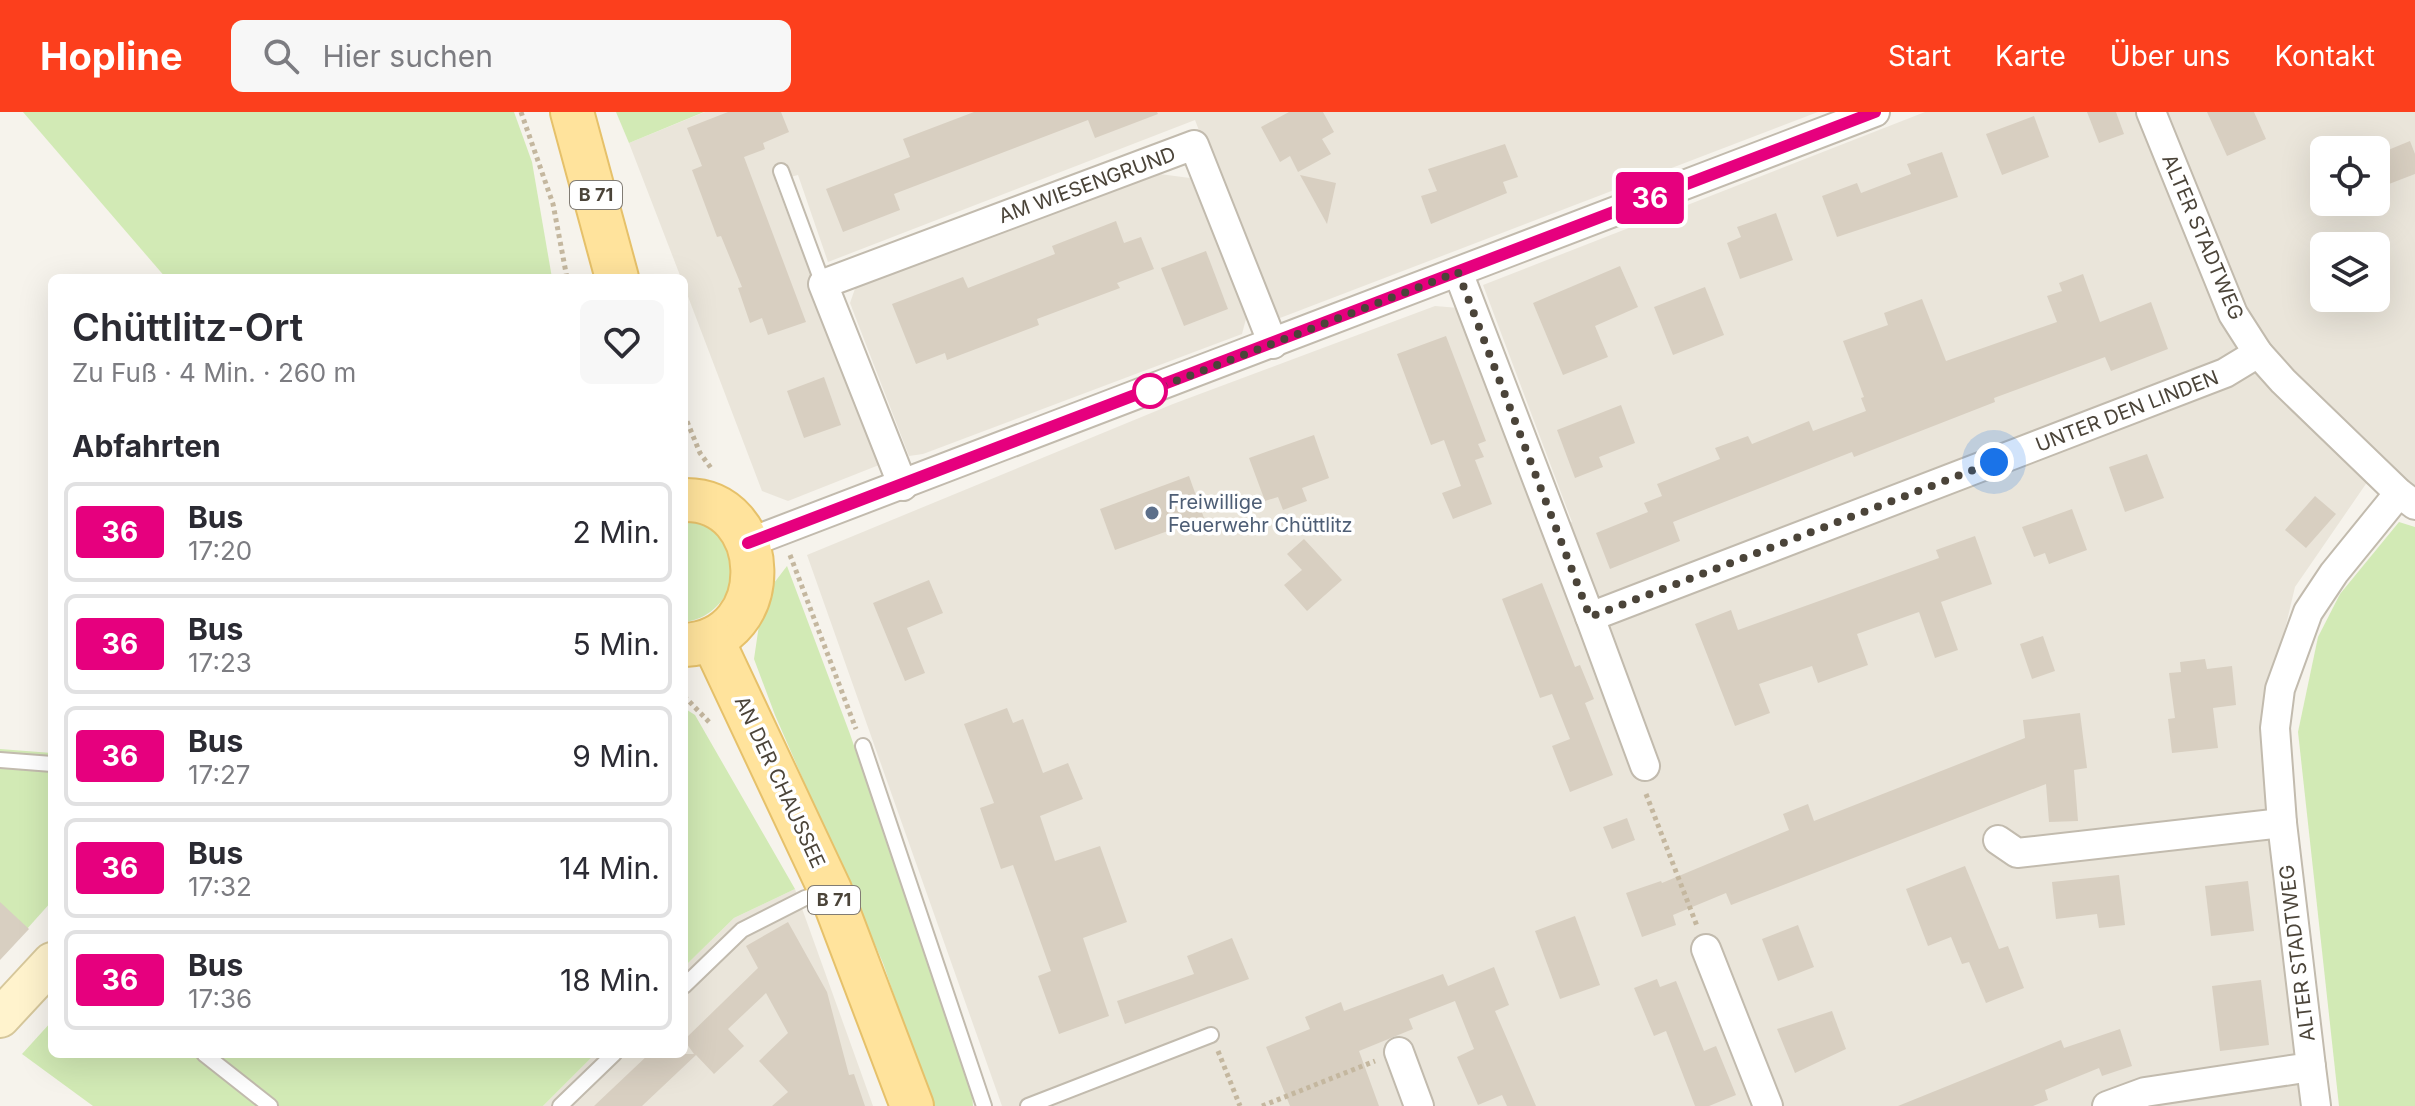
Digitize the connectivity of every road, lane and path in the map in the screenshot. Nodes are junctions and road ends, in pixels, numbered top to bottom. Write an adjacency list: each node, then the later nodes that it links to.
1 (521, 112): 7 (path)
2 (572, 112): 8 (main road, B 71)
3 (1875, 112): 6 (street)
4 (2151, 112): 11 (street, ALTER STADTWEG)
5 (781, 171): 9 (lane)
6 (1458, 272): 10 (street); 18 (street)
7 (566, 274)
8 (616, 274)
9 (823, 284): 10 (street, AM WIESENGRUND); 14 (street)
10 (1273, 344): 14 (street)
11 (2258, 353): 15 (street, ALTER STADTWEG); 18 (street, UNTER DEN LINDEN)
12 (688, 433): 13 (path)
13 (715, 473)
14 (903, 486): 17 (street)
15 (2407, 499): 24 (street, ALTER STADTWEG)
16 (688, 501): 17 (main road)
17 (766, 537): 19 (main road, B 71); 20 (path)
18 (1590, 617): 23 (street)
19 (698, 642): 26 (main road, AN DER CHAUSSEE / B 71)
20 (863, 746): 39 (lane)
21 (0, 760): 22 (lane)
22 (48, 764)
23 (1645, 766): 27 (path)
24 (2282, 823): 25 (street); 35 (street, ALTER STADTWEG)
25 (1998, 840)
26 (830, 890): 29 (lane); 38 (main road, AN DER CHAUSSEE / B 71)
27 (1706, 949): 44 (street)
28 (48, 966): 30 (street)
29 (688, 982)
30 (0, 1018)
31 (1211, 1035): 40 (lane); 41 (path)
32 (1399, 1052): 42 (path); 43 (street)
33 (209, 1058): 36 (lane)
34 (610, 1058): 37 (lane)
35 (2311, 1067): 45 (street, ALTER STADTWEG); 46 (street)
36 (270, 1106)
37 (560, 1106)
38 (912, 1106)
39 (984, 1106)
40 (1028, 1106)
41 (1240, 1106)
42 (1262, 1106)
43 (1419, 1106)
44 (1768, 1106)
45 (2107, 1106)
46 (2316, 1106)

